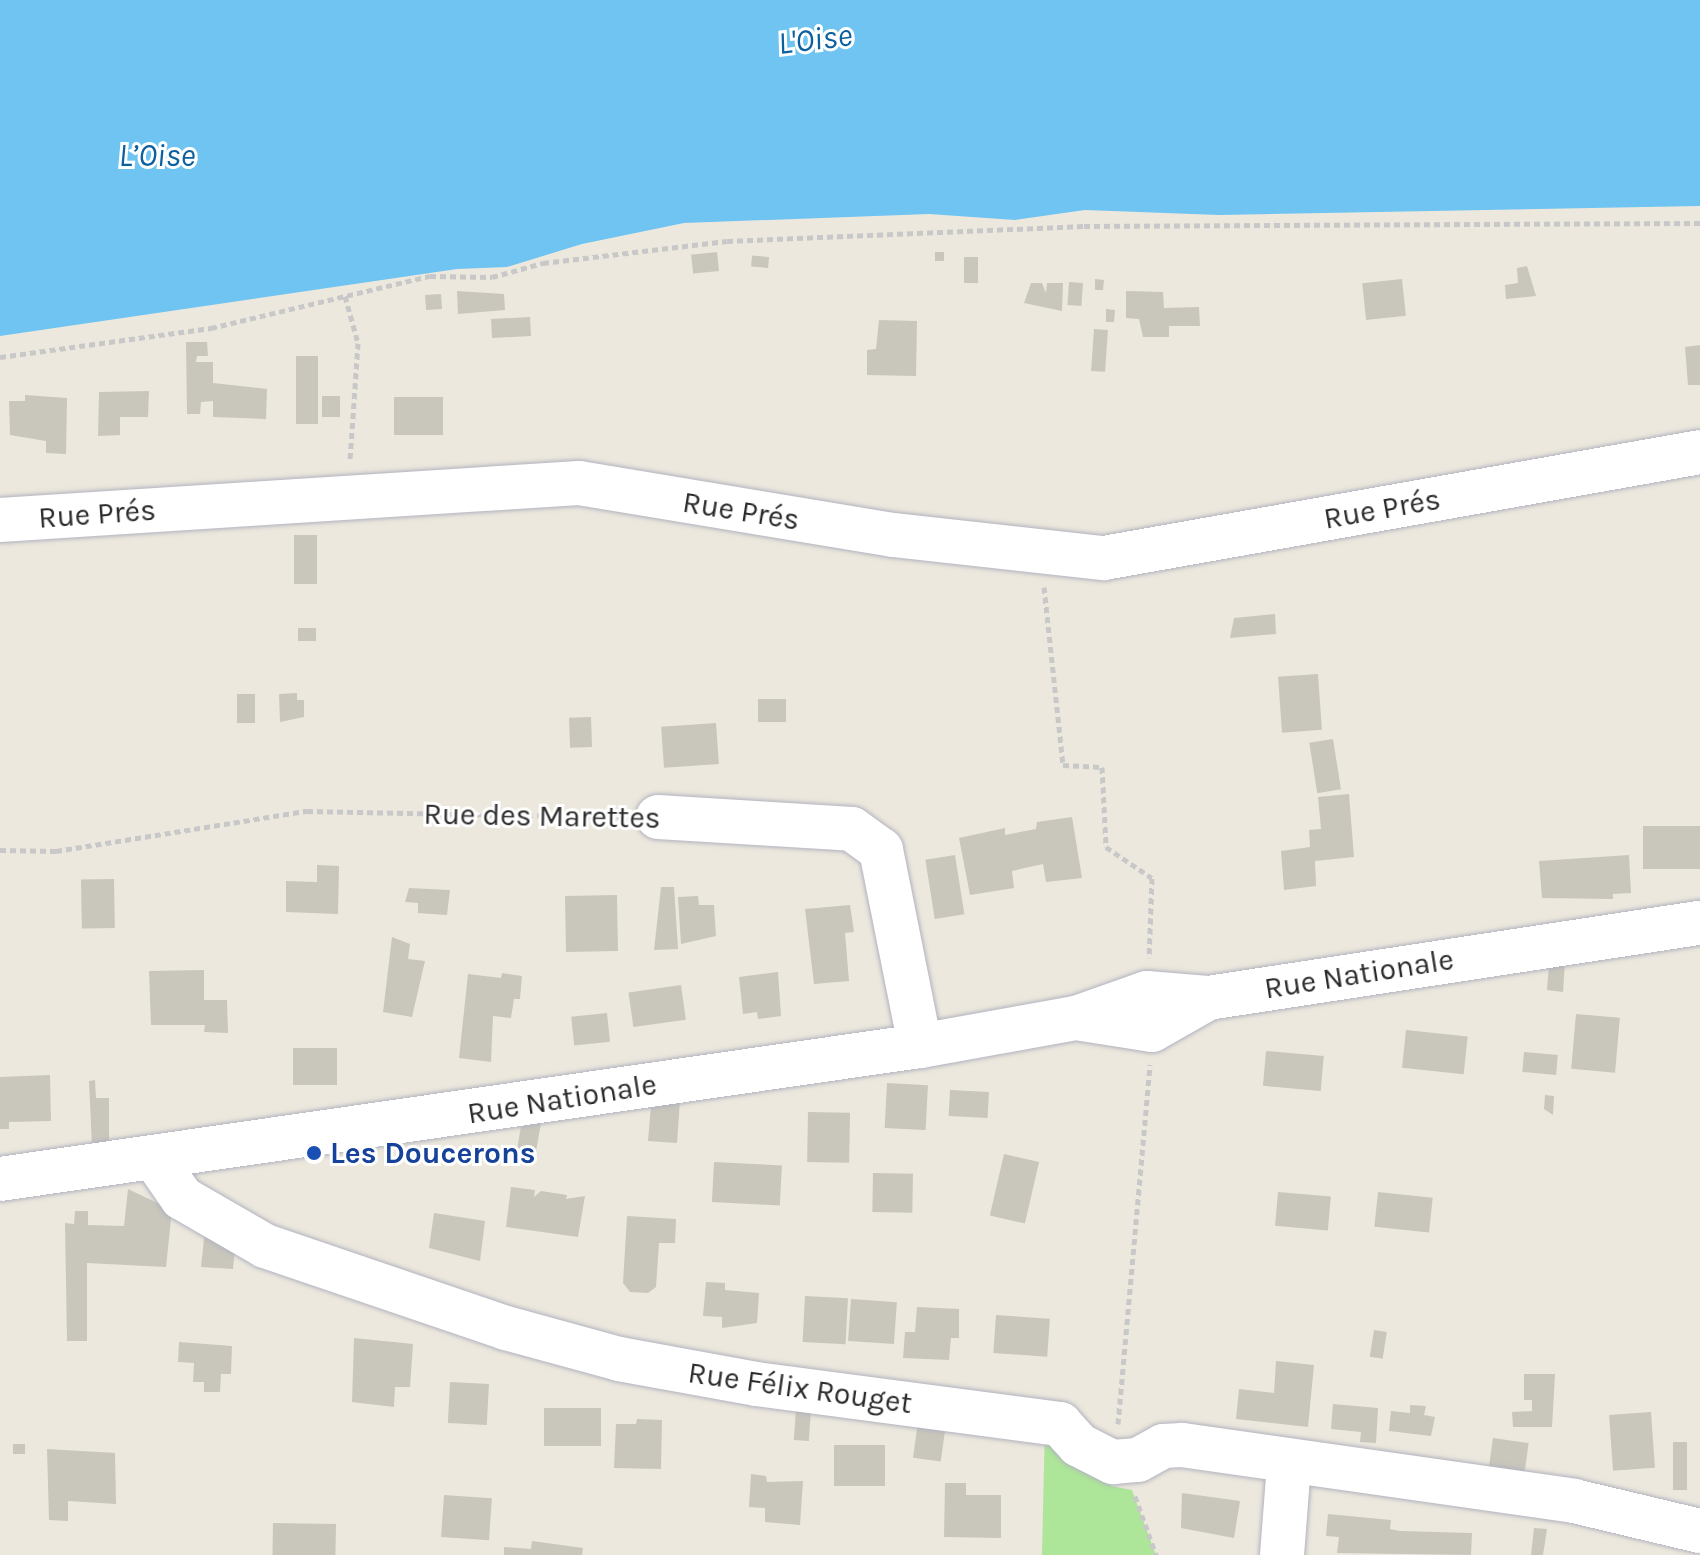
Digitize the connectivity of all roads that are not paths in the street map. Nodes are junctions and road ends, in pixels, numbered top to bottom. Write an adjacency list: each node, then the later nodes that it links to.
1 (1700, 452): 2 (street, Rue Prés)
2 (0, 520)
3 (658, 817): 5 (street, Rue des Marettes)
4 (1700, 923): 5 (street, Rue Nationale)
5 (920, 1046): 6 (street, Rue Nationale)
6 (155, 1159): 7 (street, Rue Nationale); 8 (street, Rue Félix Rouget)
7 (0, 1179)
8 (1289, 1463): 9 (street); 10 (street)
9 (1700, 1531)
10 (1282, 1555)

